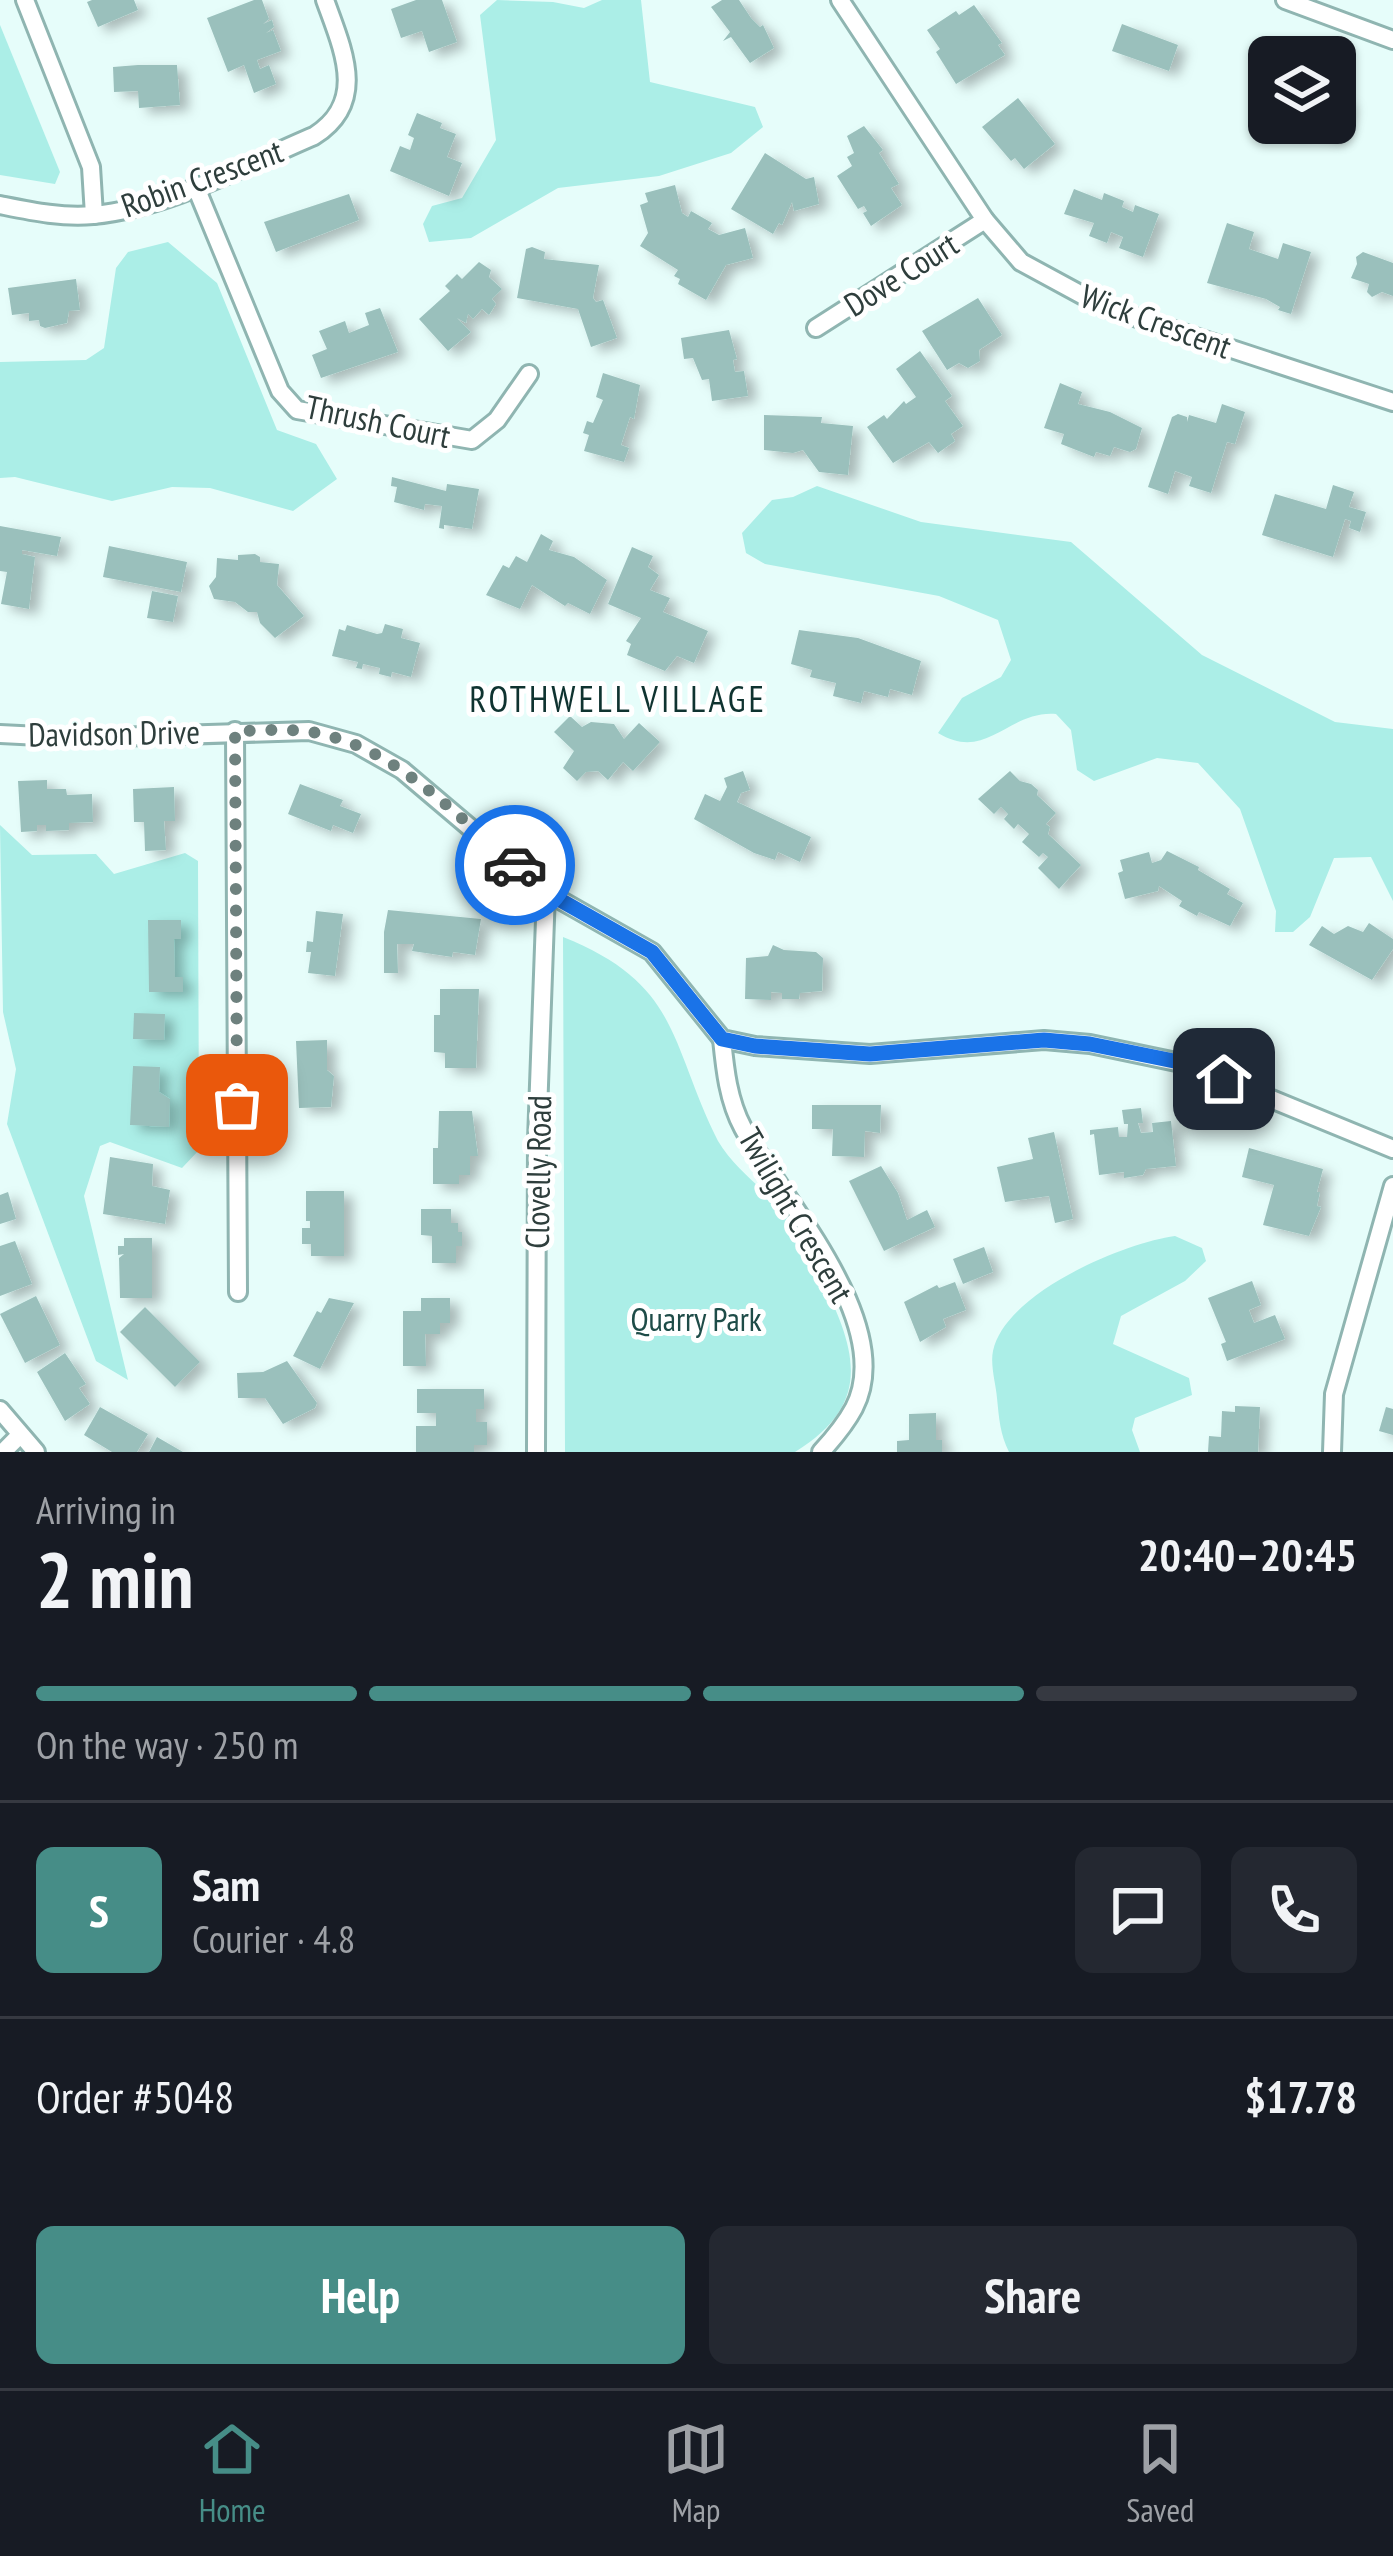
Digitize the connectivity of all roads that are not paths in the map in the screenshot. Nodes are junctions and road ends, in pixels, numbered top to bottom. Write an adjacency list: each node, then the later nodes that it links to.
1 (26, 0): 8 (street, Robin Crescent)
2 (325, 0): 6 (street, Robin Crescent)
3 (840, 0): 9 (street, Wick Crescent)
4 (1286, 0): 5 (street)
5 (1393, 40)
6 (195, 185): 8 (street, Robin Crescent); 11 (street, Thrush Court)
7 (0, 205): 8 (street)
8 (94, 215)
9 (985, 220): 10 (street, Dove Court); 12 (street, Wick Crescent)
10 (816, 328)
11 (529, 374)
12 (1393, 402)
13 (235, 731): 14 (street, Davidson Drive); 15 (street, Davidson Drive); 19 (street)
14 (0, 734)
15 (546, 892): 16 (street, Davidson Drive); 24 (street, Clovelly Road)
16 (722, 1039): 17 (street); 25 (street, Twilight Crescent)
17 (1393, 1149)
18 (1393, 1186): 26 (street)
19 (238, 1292)
20 (0, 1410): 21 (street)
21 (20, 1435): 22 (street); 23 (street)
22 (3, 1452)
23 (36, 1452)
24 (536, 1452)
25 (821, 1452)
26 (1332, 1452)

